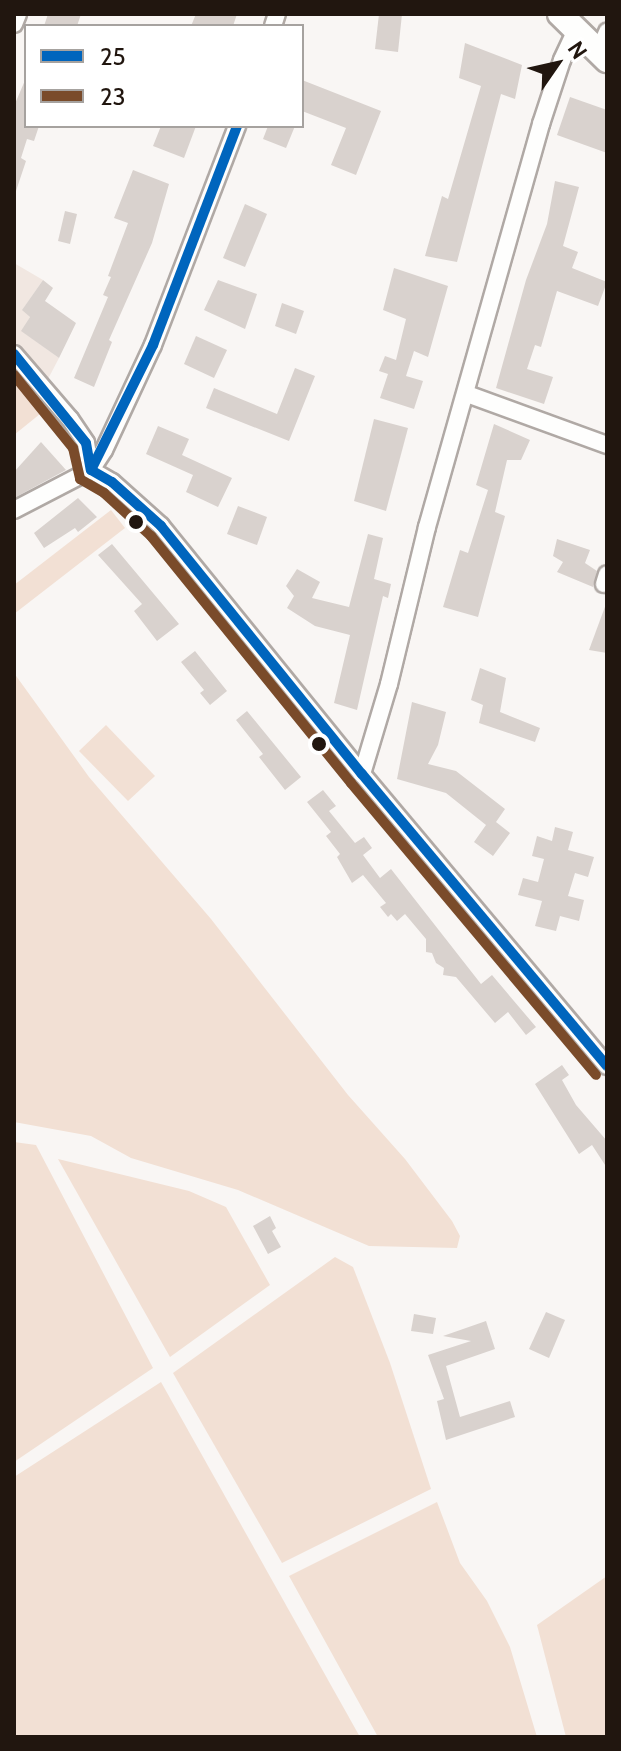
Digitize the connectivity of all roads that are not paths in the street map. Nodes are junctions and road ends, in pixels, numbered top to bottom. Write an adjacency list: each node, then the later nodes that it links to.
1 (18, 14): 3 (street)
2 (568, 22): 4 (main road); 7 (street)
3 (14, 24)
4 (604, 48)
5 (236, 128): 9 (street)
6 (14, 354): 9 (street)
7 (467, 394): 8 (street); 11 (street)
8 (607, 445)
9 (91, 470): 10 (street); 11 (street)
10 (14, 510)
11 (362, 774): 12 (street)
12 (607, 1066)

